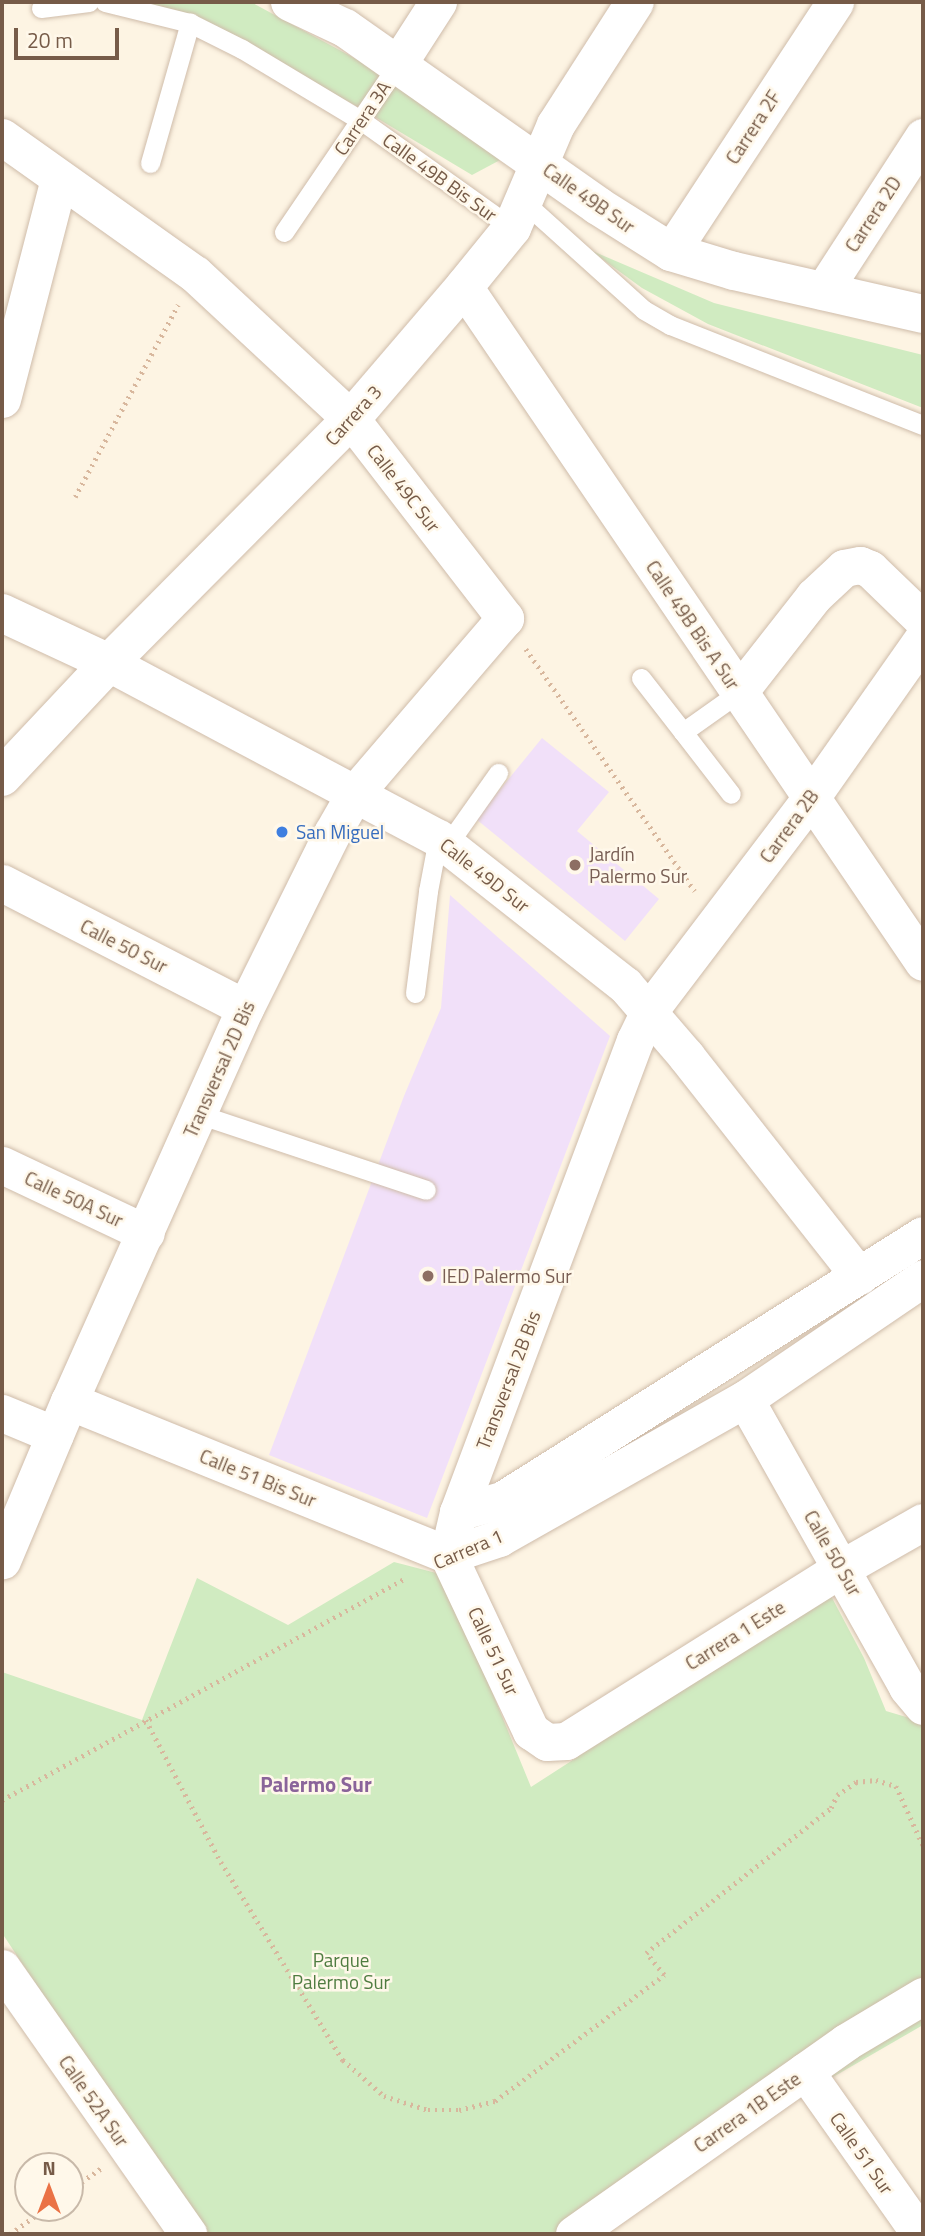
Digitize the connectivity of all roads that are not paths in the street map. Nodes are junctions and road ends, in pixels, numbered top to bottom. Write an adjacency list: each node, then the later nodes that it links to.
1 (89, 2): 7 (lane)
2 (105, 2): 8 (lane, Calle 49B Bis Sur)
3 (290, 2): 9 (street, Calle 49B Sur)
4 (438, 2): 9 (street, Carrera 3A)
5 (635, 2): 13 (street, Carrera 3)
6 (835, 2): 18 (street, Carrera 2F)
7 (41, 9)
8 (190, 23): 10 (lane, Calle 49B Bis Sur); 14 (lane)
9 (398, 64): 10 (lane, Carrera 3A); 13 (street, Calle 49B Sur)
10 (362, 121): 16 (lane, Calle 49B Bis Sur); 17 (lane, Carrera 3A)
11 (2, 137): 15 (street, Calle 49C Sur)
12 (923, 137): 20 (street, Carrera 2D)
13 (538, 162): 16 (street, Carrera 3); 18 (street, Calle 49B Sur)
14 (150, 163)
15 (59, 178): 22 (street); 23 (street, Calle 49C Sur)
16 (518, 215): 19 (street, Carrera 3); 24 (lane)
17 (284, 232)
18 (671, 252): 20 (street, Calle 49B Sur)
19 (464, 286): 23 (street, Carrera 3); 31 (street, Calle 49B Bis A Sur)
20 (823, 291): 21 (street, Calle 49B Sur)
21 (923, 314)
22 (2, 399)
23 (351, 419): 26 (street, Calle 49C Sur); 29 (street, Carrera 3)
24 (923, 425)
25 (2, 613): 29 (street, Calle 49D Sur)
26 (505, 618): 35 (street, Transversal 2D Bis)
27 (923, 620): 31 (street)
28 (923, 638): 37 (street, Carrera 2B)
29 (109, 663): 34 (street, Carrera 3); 35 (street, Calle 49D Sur)
30 (641, 678): 32 (lane)
31 (738, 693): 32 (lane); 37 (street, Calle 49B Bis A Sur)
32 (683, 732): 36 (lane)
33 (498, 773): 38 (lane)
34 (2, 778)
35 (355, 793): 38 (street, Calle 49D Sur); 42 (street, Transversal 2D Bis)
36 (731, 794)
37 (810, 799): 40 (street, Calle 49B Bis A Sur); 43 (street, Carrera 2B)
38 (443, 841): 41 (lane); 43 (street, Calle 49D Sur)
39 (2, 883): 42 (street, Calle 50 Sur)
40 (923, 962)
41 (415, 993)
42 (245, 1008): 44 (street, Transversal 2D Bis)
43 (649, 1011): 49 (street, Calle 49D Sur); 55 (street, Transversal 2B Bis)
44 (198, 1114): 46 (lane); 47 (street, Transversal 2D Bis)
45 (2, 1165): 47 (street, Calle 50A Sur)
46 (426, 1190)
47 (146, 1233): 52 (street, Transversal 2D Bis)
48 (923, 1236): 49 (street, Carrera 1)
49 (859, 1276): 55 (street, Carrera 1)
50 (923, 1278): 51 (street, Carrera 1)
51 (745, 1399): 58 (street, Carrera 1); 59 (street, Calle 50 Sur)
52 (69, 1401): 54 (street, Transversal 2D Bis); 58 (street, Calle 51 Bis Sur)
53 (2, 1413): 54 (street)
54 (55, 1435): 57 (street, Transversal 2D Bis)
55 (457, 1512): 58 (street, Transversal 2B Bis)
56 (923, 1522): 59 (street, Carrera 1 Este)
57 (5, 1547)
58 (448, 1555): 62 (street, Calle 51 Sur)
59 (842, 1568): 60 (street, Calle 50 Sur); 62 (street, Carrera 1 Este)
60 (915, 1696): 61 (street)
61 (923, 1736)
62 (547, 1742)
63 (2, 1968): 66 (street, Calle 52A Sur)
64 (923, 1996): 65 (street, Carrera 1B Este)
65 (805, 2071): 68 (street, Carrera 1B Este); 69 (street, Calle 51 Sur)
66 (179, 2221): 67 (street)
67 (205, 2234)
68 (574, 2234)
69 (920, 2234)

